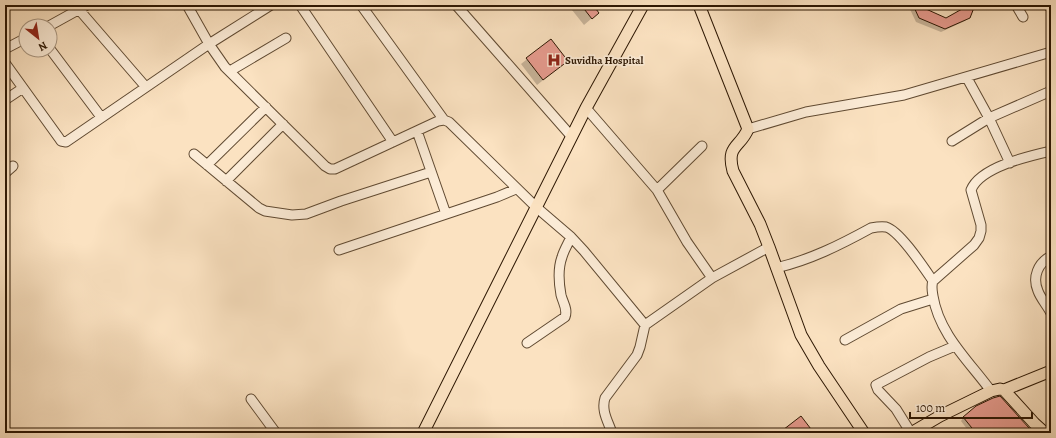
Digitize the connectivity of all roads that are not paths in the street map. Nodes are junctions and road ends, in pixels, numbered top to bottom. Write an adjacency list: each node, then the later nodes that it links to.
1 (187, 5): 16 (street)
2 (271, 5): 16 (street)
3 (300, 5): 37 (street)
4 (361, 5): 31 (street)
5 (456, 5): 35 (street)
6 (643, 5): 28 (main road)
7 (699, 5): 33 (main road)
8 (1016, 5): 12 (street)
9 (1049, 5): 11 (street)
10 (80, 6): 13 (street); 23 (street)
11 (1051, 9)
12 (1023, 17)
13 (58, 20)
14 (286, 38): 21 (street)
15 (18, 42): 17 (street)
16 (209, 44): 21 (street); 23 (street)
17 (5, 49)
18 (1051, 52): 22 (street)
19 (57, 58): 29 (street)
20 (5, 63): 24 (street)
21 (230, 71): 27 (street)
22 (967, 78): 30 (street); 33 (street)
23 (145, 86): 29 (street)
24 (23, 88): 26 (street); 29 (street)
25 (1051, 91): 30 (street)
26 (5, 100)
27 (266, 107): 32 (street); 42 (street)
28 (586, 108): 35 (main road); 48 (street)
29 (101, 118)
30 (990, 118): 36 (street); 41 (street)
31 (444, 120): 34 (street); 47 (street)
32 (283, 124): 37 (street); 46 (street)
33 (748, 128): 52 (main road)
34 (417, 131): 37 (street); 44 (street)
35 (572, 137): 49 (main road)
36 (952, 141)
37 (393, 142)
38 (702, 146): 48 (street)
39 (1051, 152): 41 (street)
40 (194, 154): 42 (street)
41 (1010, 163): 57 (street)
42 (207, 165): 46 (street)
43 (13, 166): 45 (street)
44 (431, 172): 46 (street); 50 (street)
45 (5, 173)
46 (226, 181)
47 (516, 189): 49 (street); 50 (street)
48 (657, 190): 56 (street)
49 (536, 207): 51 (street); 69 (main road)
50 (446, 214): 53 (street)
51 (571, 237): 60 (street); 62 (street)
52 (769, 247): 55 (main road); 56 (street)
53 (339, 250)
54 (1051, 256): 59 (street)
55 (776, 268): 57 (street); 71 (main road)
56 (712, 278): 60 (street)
57 (933, 281): 58 (street)
58 (933, 299): 61 (street); 63 (street)
59 (1051, 313)
60 (645, 325): 70 (street)
61 (845, 340)
62 (527, 343)
63 (955, 346): 66 (street); 72 (street)
64 (1051, 371): 65 (main road)
65 (1004, 390): 66 (main road); 73 (main road)
66 (992, 391): 72 (main road)
67 (251, 398): 68 (street)
68 (276, 433)
69 (423, 433)
70 (612, 433)
71 (864, 433)
72 (911, 433)
73 (1045, 433)

